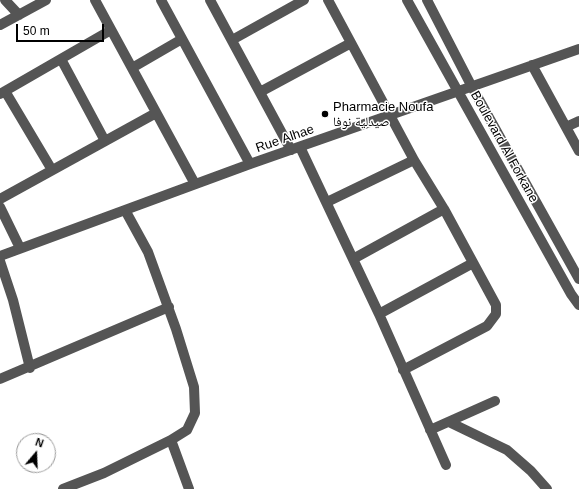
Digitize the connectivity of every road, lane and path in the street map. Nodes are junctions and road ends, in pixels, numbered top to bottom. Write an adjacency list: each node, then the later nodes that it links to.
1 (5, 0): 10 (street)
2 (46, 0): 10 (street)
3 (95, 0): 12 (street)
4 (161, 0): 13 (street)
5 (210, 0): 14 (street)
6 (304, 0): 14 (street)
7 (328, 0): 15 (street)
8 (407, 0): 22 (street, Boulevard Al Forkane)
9 (430, 1): 20 (street, Boulevard Al Forkane)
10 (19, 15): 11 (street)
11 (0, 25)
12 (111, 30): 17 (street); 19 (street)
13 (182, 39): 19 (street); 32 (street)
14 (232, 40): 21 (street)
15 (351, 42): 21 (street); 25 (street)
16 (579, 49): 18 (street, Rue Alhae)
17 (61, 59): 23 (street); 28 (street)
18 (532, 65): 20 (street, Rue Alhae); 27 (street)
19 (132, 68): 24 (street)
20 (472, 87): 22 (street, Rue Alhae); 45 (street, Boulevard Al Forkane)
21 (260, 92): 29 (street)
22 (458, 92): 25 (street, Rue Alhae); 46 (street, Boulevard Al Forkane)
23 (3, 93): 33 (street)
24 (156, 112): 28 (street); 34 (street)
25 (390, 115): 29 (street, Rue Alhae); 31 (street)
26 (579, 121): 27 (street)
27 (566, 127): 30 (street)
28 (105, 141): 33 (street)
29 (296, 149): 32 (street, Rue Alhae); 36 (street)
30 (579, 151)
31 (414, 160): 36 (street); 39 (street)
32 (250, 164): 34 (street, Rue Alhae)
33 (52, 170): 35 (street)
34 (195, 184): 38 (street, Rue Alhae)
35 (0, 199)
36 (327, 202): 42 (street)
37 (0, 208): 40 (street)
38 (125, 210): 40 (street, Rue Alhae); 47 (street)
39 (444, 210): 42 (street); 44 (street)
40 (20, 248): 41 (street, Rue Alhae)
41 (0, 256)
42 (353, 259): 48 (street)
43 (0, 261): 49 (street)
44 (473, 263): 48 (street); 50 (street)
45 (579, 279)
46 (579, 305)
47 (168, 307): 49 (street); 55 (street)
48 (379, 314): 50 (street)
49 (30, 368): 51 (street)
50 (403, 370): 54 (street)
51 (0, 379)
52 (496, 401): 53 (street)
53 (449, 422): 54 (street); 59 (street)
54 (430, 430): 56 (street)
55 (171, 440): 57 (street); 58 (street)
56 (446, 466)
57 (63, 489)
58 (189, 489)
59 (547, 489)

